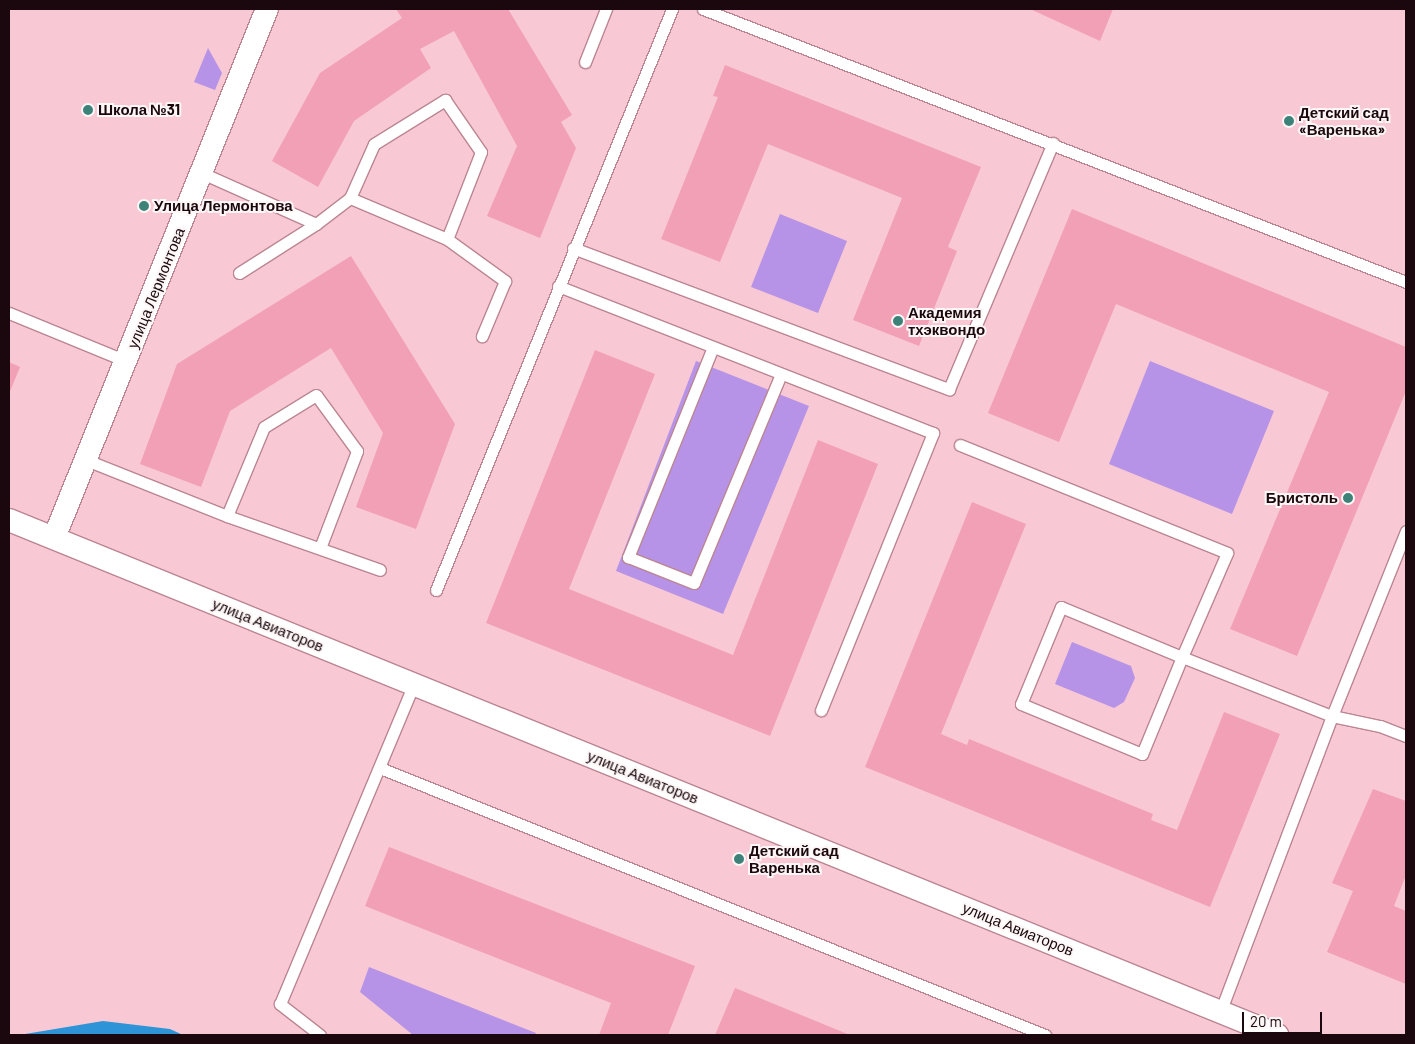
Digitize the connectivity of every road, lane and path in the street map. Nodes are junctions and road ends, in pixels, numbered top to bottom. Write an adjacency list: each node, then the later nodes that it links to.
1 (268, 9): 7 (street, улица Лермонтова)
2 (606, 9): 5 (lane)
3 (672, 9): 11 (lane)
4 (703, 9): 6 (lane)
5 (585, 62)
6 (1053, 143): 11 (lane); 13 (lane)
7 (202, 174): 9 (lane); 18 (street, улица Лермонтова)
8 (350, 198): 9 (lane); 10 (lane); 10 (lane)
9 (316, 224): 12 (lane)
10 (447, 239): 16 (lane)
11 (573, 248): 14 (lane)
12 (239, 273)
13 (1406, 282)
14 (558, 286): 17 (lane); 28 (lane)
15 (9, 312): 18 (lane)
16 (482, 336)
17 (713, 347): 19 (lane); 19 (lane)
18 (126, 361): 21 (street, улица Лермонтова)
19 (781, 374): 31 (lane)
20 (960, 445): 29 (lane)
21 (86, 460): 22 (lane); 25 (street, улица Лермонтова)
22 (227, 516): 26 (lane); 26 (lane)
23 (9, 520): 25 (street, улица Авиаторов)
24 (1406, 531): 32 (lane)
25 (54, 538): 30 (street, улица Авиаторов)
26 (320, 548): 27 (lane)
27 (380, 570)
28 (436, 590)
29 (1182, 657): 29 (lane); 32 (lane)
30 (414, 684): 34 (lane); 35 (street, улица Авиаторов)
31 (821, 710)
32 (1332, 716): 33 (lane); 35 (lane)
33 (1406, 736)
34 (380, 768): 36 (lane); 37 (lane)
35 (1220, 1012): 38 (street, улица Авиаторов)
36 (320, 1035)
37 (1044, 1035)
38 (1277, 1035)

